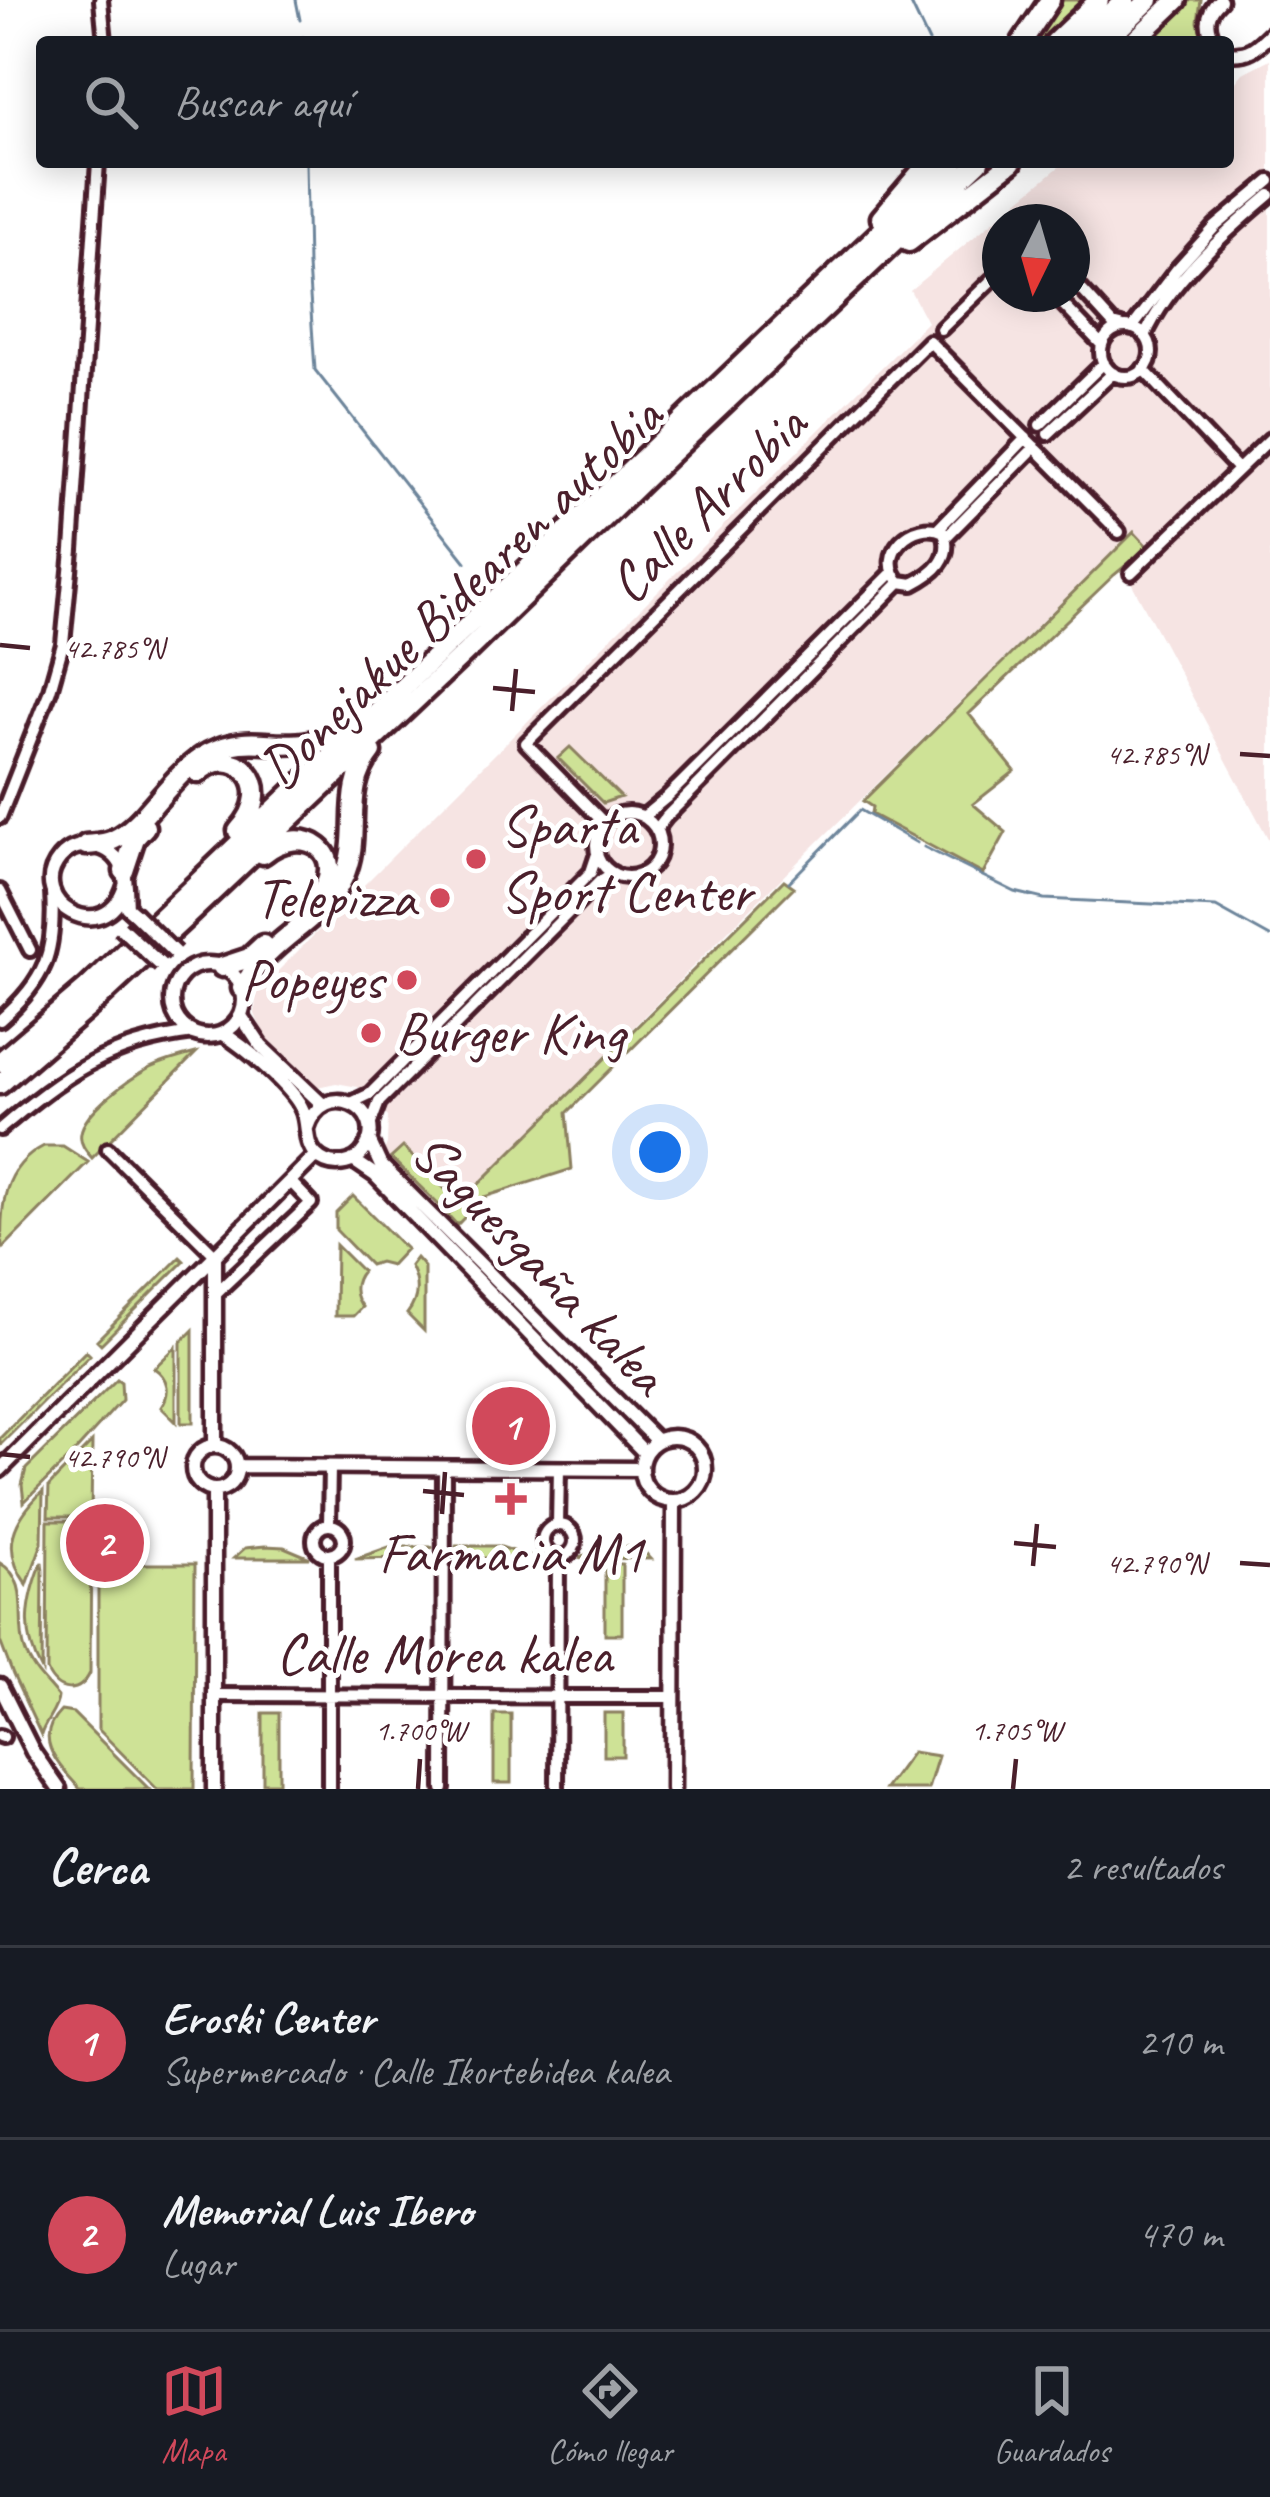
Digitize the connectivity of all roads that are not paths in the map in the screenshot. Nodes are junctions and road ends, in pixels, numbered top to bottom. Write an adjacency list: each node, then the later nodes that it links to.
1 (101, 0): 8 (street)
2 (1050, 0): 9 (highway)
3 (1099, 0): 10 (highway)
4 (1125, 0): 11 (highway)
5 (1149, 0): 12 (highway)
6 (1177, 0): 13 (highway)
7 (1215, 2): 14 (street)
8 (104, 36)
9 (1026, 36)
10 (1060, 36)
11 (1086, 36)
12 (1111, 36)
13 (1139, 36)
14 (1211, 36)
15 (1265, 39): 16 (street); 17 (street)
16 (1234, 53)
17 (1270, 56)
18 (98, 168): 46 (street)
19 (923, 168): 33 (highway)
20 (948, 168): 33 (highway, Donejakue Bidearen autobia)
21 (973, 168): 26 (highway, Donejakue Bidearen autobia)
22 (1001, 168): 26 (highway)
23 (1270, 181): 29 (street)
24 (1270, 195): 31 (street)
25 (982, 289): 30 (street)
26 (843, 292): 44 (highway, Donejakue Bidearen autobia)
27 (1090, 299): 29 (street)
28 (1070, 312): 32 (street)
29 (1128, 327): 31 (street); 32 (street)
30 (941, 329)
31 (1145, 336): 35 (street)
32 (1102, 346): 34 (street)
33 (745, 361): 45 (highway, Donejakue Bidearen autobia)
34 (1109, 368): 35 (street); 36 (street)
35 (1144, 369): 39 (street)
36 (1044, 430)
37 (1270, 439): 39 (street)
38 (1031, 443): 40 (street, Calle Arrobia); 41 (street); 48 (street, Calle Arrobia)
39 (1238, 470): 42 (street)
40 (1119, 532)
41 (942, 533): 43 (street); 43 (street)
42 (1131, 573)
43 (896, 577): 47 (street); 49 (street)
44 (464, 654): 58 (highway, Donejakue Bidearen autobia); 62 (highway)
45 (437, 655): 50 (highway); 54 (highway, Donejakue Bidearen autobia)
46 (0, 817)
47 (643, 817): 48 (street); 49 (street)
48 (604, 823): 51 (street)
49 (656, 830): 52 (street)
50 (86, 844): 53 (street); 55 (street)
51 (597, 854): 52 (street); 70 (street)
52 (614, 873): 74 (street)
53 (124, 879): 54 (highway); 57 (street); 60 (street, bridge)
54 (192, 886): 68 (highway, Donejakue Bidearen autobia)
55 (52, 887): 57 (street); 65 (street)
56 (0, 891): 59 (street)
57 (106, 914): 63 (street, bridge)
58 (185, 918): 61 (highway); 69 (highway, Donejakue Bidearen autobia)
59 (30, 950)
60 (195, 966): 61 (street); 63 (street)
61 (222, 967): 62 (street)
62 (242, 988): 64 (street)
63 (173, 991): 66 (street)
64 (241, 1016): 67 (street); 71 (street)
65 (0, 1021)
66 (194, 1034): 67 (street); 73 (street)
67 (222, 1034): 72 (street)
68 (0, 1062)
69 (0, 1084)
70 (351, 1103): 71 (street); 74 (street)
71 (323, 1105): 72 (street)
72 (307, 1128): 76 (street)
73 (0, 1129)
74 (369, 1133): 77 (street); 81 (street, Saguesgaña kalea)
75 (108, 1149): 79 (street)
76 (316, 1155): 77 (street); 78 (street)
77 (353, 1160): 83 (street, Saguesgaña kalea)
78 (290, 1180): 79 (street); 80 (street)
79 (215, 1255): 80 (street); 89 (street)
80 (215, 1294): 82 (street)
81 (657, 1441): 83 (street); 91 (street)
82 (215, 1446): 84 (street); 90 (street)
83 (645, 1453): 88 (street)
84 (238, 1466): 85 (street); 90 (street)
85 (330, 1467): 86 (street); 93 (street)
86 (444, 1468): 87 (street); 99 (street)
87 (559, 1468): 88 (street); 92 (street)
88 (640, 1469): 91 (street)
89 (0, 1470)
90 (214, 1490): 97 (street)
91 (674, 1501): 101 (street)
92 (558, 1525): 95 (street); 95 (street)
93 (329, 1526): 94 (street); 94 (street)
94 (328, 1555): 98 (street)
95 (558, 1557): 100 (street)
96 (0, 1686): 102 (street)
97 (214, 1695): 98 (street, Calle Morea kalea); 103 (street)
98 (328, 1696): 99 (street, Calle Morea kalea); 104 (street)
99 (444, 1696): 100 (street, Calle Morea kalea); 105 (street)
100 (558, 1696): 101 (street, Calle Morea kalea); 106 (street)
101 (674, 1696): 107 (street)
102 (59, 1789)
103 (214, 1789)
104 (328, 1789)
105 (443, 1789)
106 (557, 1789)
107 (673, 1789)

